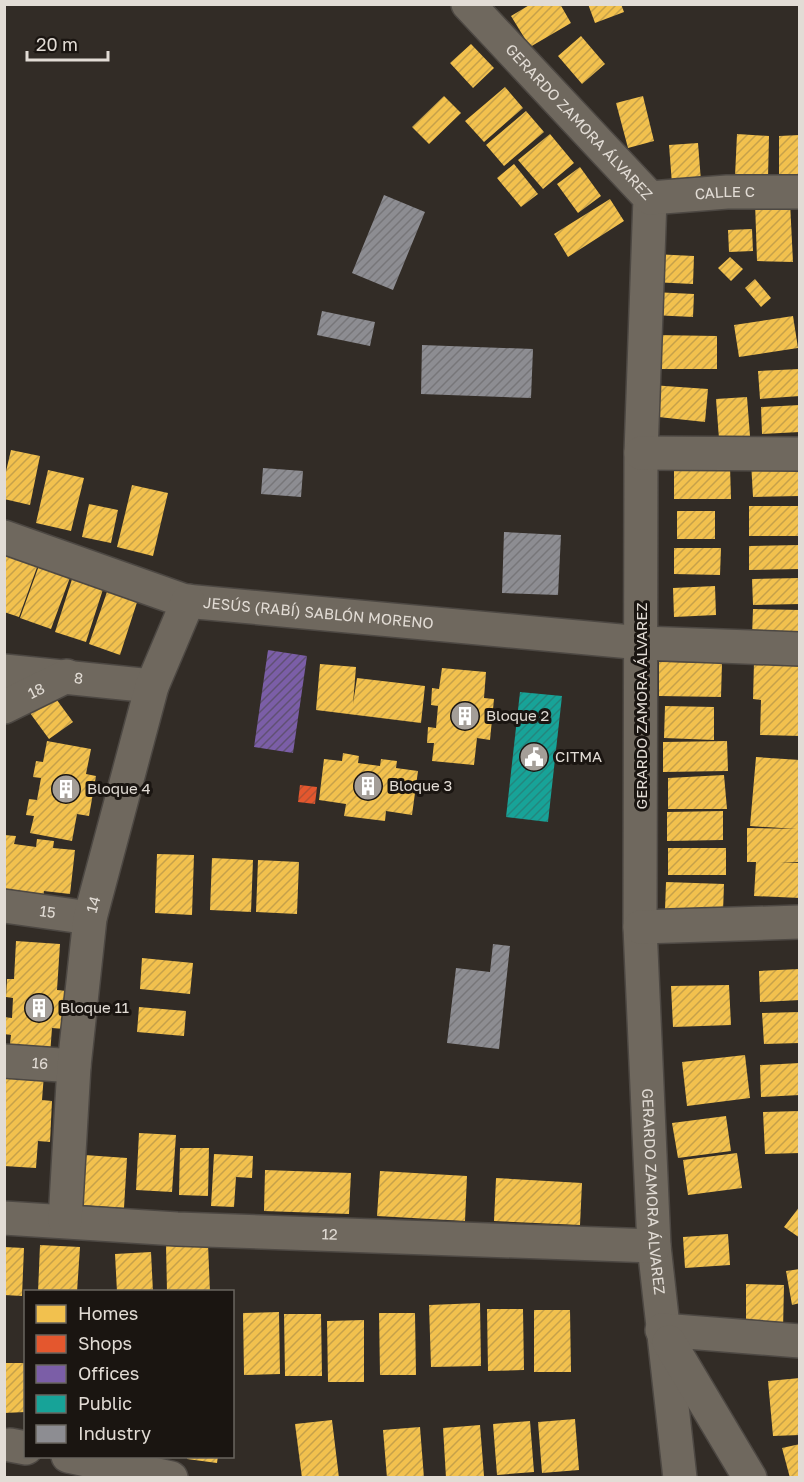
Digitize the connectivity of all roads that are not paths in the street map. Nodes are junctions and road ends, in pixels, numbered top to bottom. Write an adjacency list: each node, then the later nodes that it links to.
1 (482, 8): 3 (street, GERARDO ZAMORA ÁLVAREZ)
2 (800, 192): 3 (street, CALLE C)
3 (650, 198): 4 (street, GERARDO ZAMORA ÁLVAREZ)
4 (641, 453): 5 (street); 8 (street, GERARDO ZAMORA ÁLVAREZ)
5 (800, 454)
6 (4, 537): 7 (street, JESÚS (RABÍ) SABLÓN MORENO)
7 (188, 602): 8 (street, JESÚS (RABÍ) SABLÓN MORENO); 12 (street, 14)
8 (642, 644): 9 (street, JESÚS (RABÍ) SABLÓN MORENO); 17 (street, GERARDO ZAMORA ÁLVAREZ)
9 (800, 649)
10 (4, 671): 11 (street, 8)
11 (67, 676): 12 (street, 8); 13 (street, 18)
12 (152, 686): 15 (street, 14)
13 (4, 707)
14 (4, 906): 15 (street, 15)
15 (90, 918): 19 (street, 14)
16 (800, 922): 17 (street)
17 (640, 927): 22 (street, GERARDO ZAMORA ÁLVAREZ)
18 (4, 1061): 19 (street, 16)
19 (74, 1066): 21 (street, 14)
20 (4, 1218): 21 (street, 12)
21 (65, 1221): 22 (street, 12)
22 (654, 1246): 23 (street, GERARDO ZAMORA ÁLVAREZ)
23 (662, 1330): 24 (street); 27 (street, GERARDO ZAMORA ÁLVAREZ); 28 (street)
24 (800, 1341)
25 (77, 1458): 26 (street)
26 (171, 1478)
27 (680, 1478)
28 (750, 1478)

